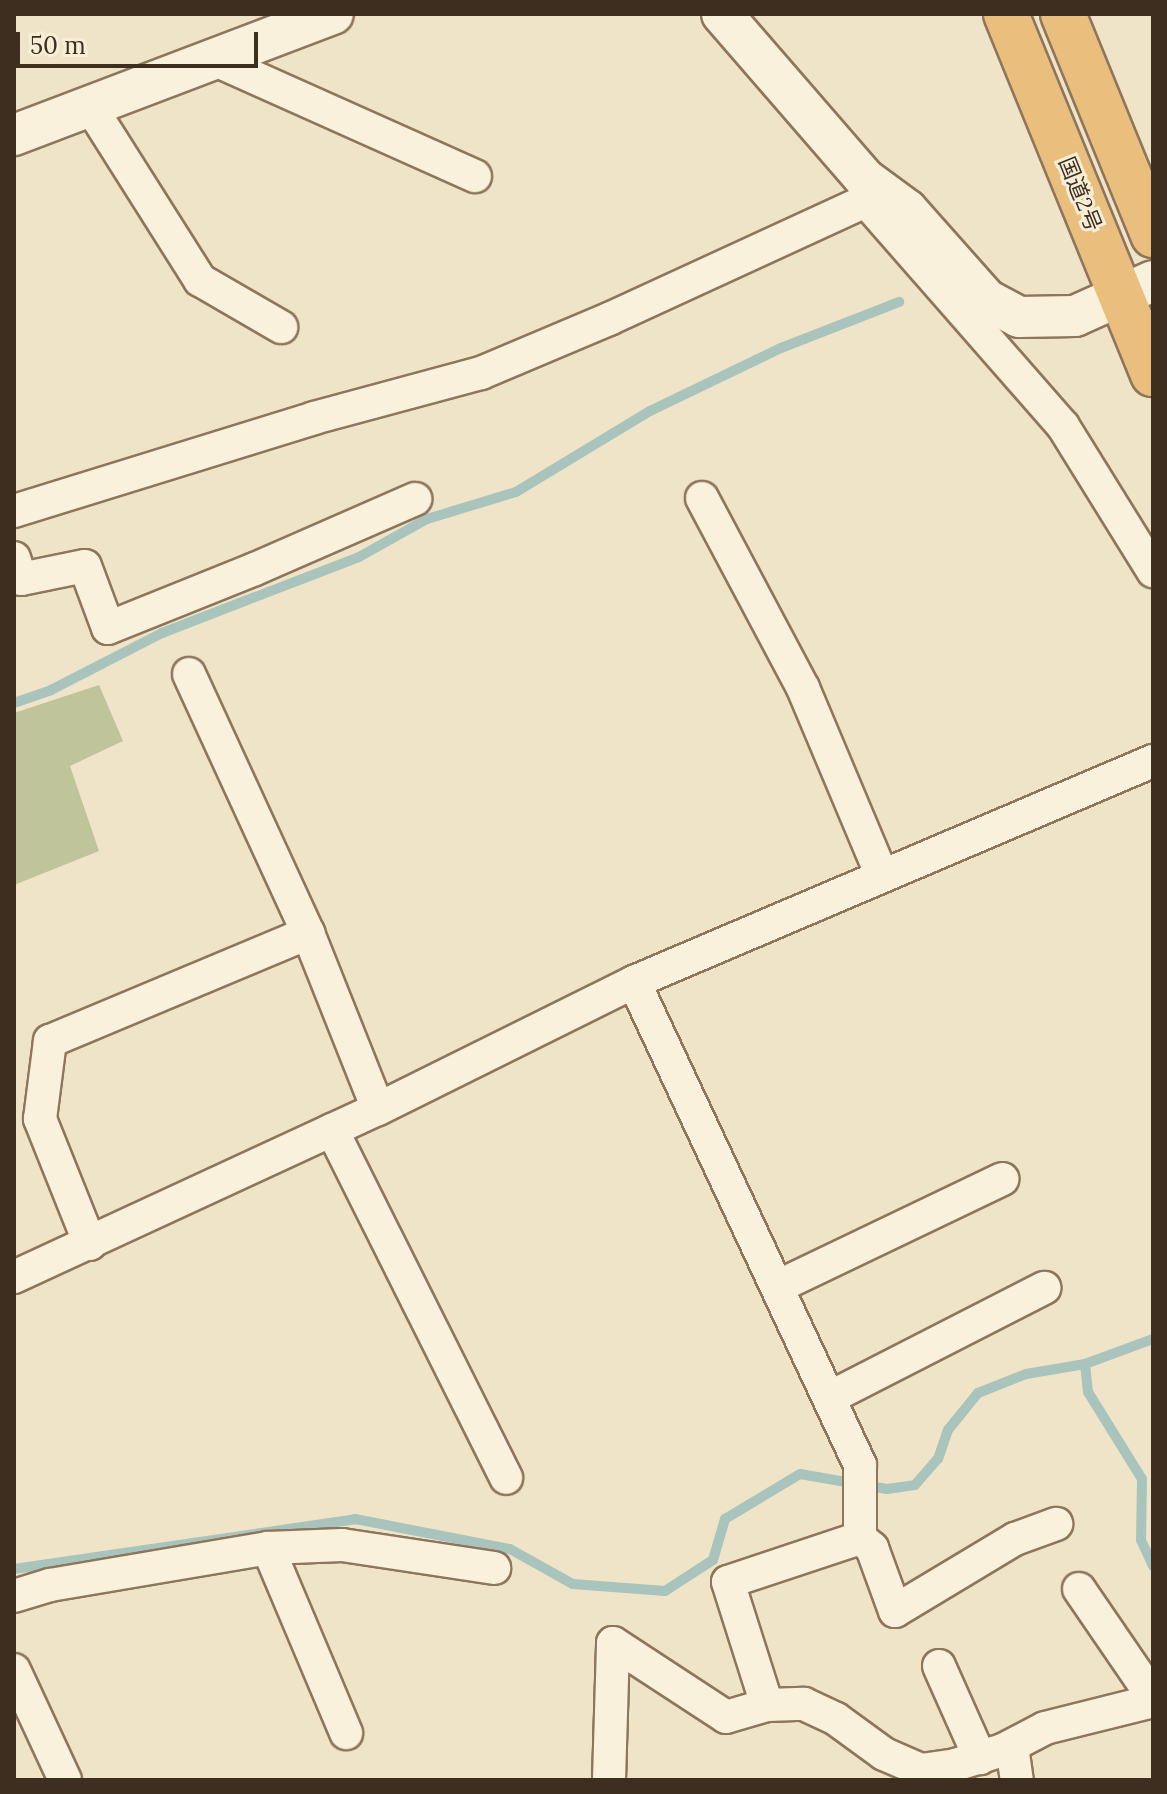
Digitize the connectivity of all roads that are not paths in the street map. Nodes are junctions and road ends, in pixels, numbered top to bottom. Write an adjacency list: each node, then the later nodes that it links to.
1 (333, 14): 5 (street)
2 (722, 14): 9 (street)
3 (1006, 14): 11 (highway, 国道2号)
4 (1063, 14): 10 (highway)
5 (213, 59): 6 (street); 8 (street)
6 (90, 106): 7 (street); 12 (street)
7 (14, 135)
8 (475, 176)
9 (866, 190): 11 (street); 16 (street); 18 (street)
10 (1153, 235)
11 (1137, 288): 13 (highway, 国道2号)
12 (281, 327)
13 (1153, 374)
14 (702, 498): 21 (street)
15 (415, 499): 17 (street)
16 (14, 511)
17 (14, 558)
18 (1153, 571)
19 (189, 674): 22 (street)
20 (1153, 761): 21 (street)
21 (882, 876): 23 (street)
22 (308, 933): 24 (street); 27 (street)
23 (634, 982): 24 (street); 29 (street)
24 (378, 1109): 25 (street)
25 (332, 1130): 27 (street); 32 (street)
26 (1002, 1179): 29 (street)
27 (90, 1244): 28 (street)
28 (14, 1277)
29 (777, 1287): 31 (street)
30 (1044, 1288): 31 (street)
31 (829, 1398): 34 (street)
32 (506, 1478)
33 (1056, 1524): 34 (street)
34 (860, 1538): 42 (street)
35 (268, 1548): 36 (street); 38 (street); 43 (street)
36 (494, 1568)
37 (1079, 1589): 41 (street)
38 (14, 1596)
39 (939, 1666): 45 (street)
40 (14, 1670): 46 (street)
41 (1153, 1699): 44 (street)
42 (767, 1705): 45 (street); 47 (street)
43 (346, 1733)
44 (1012, 1746): 45 (street); 48 (street)
45 (980, 1758)
46 (65, 1780)
47 (609, 1780)
48 (1017, 1780)

